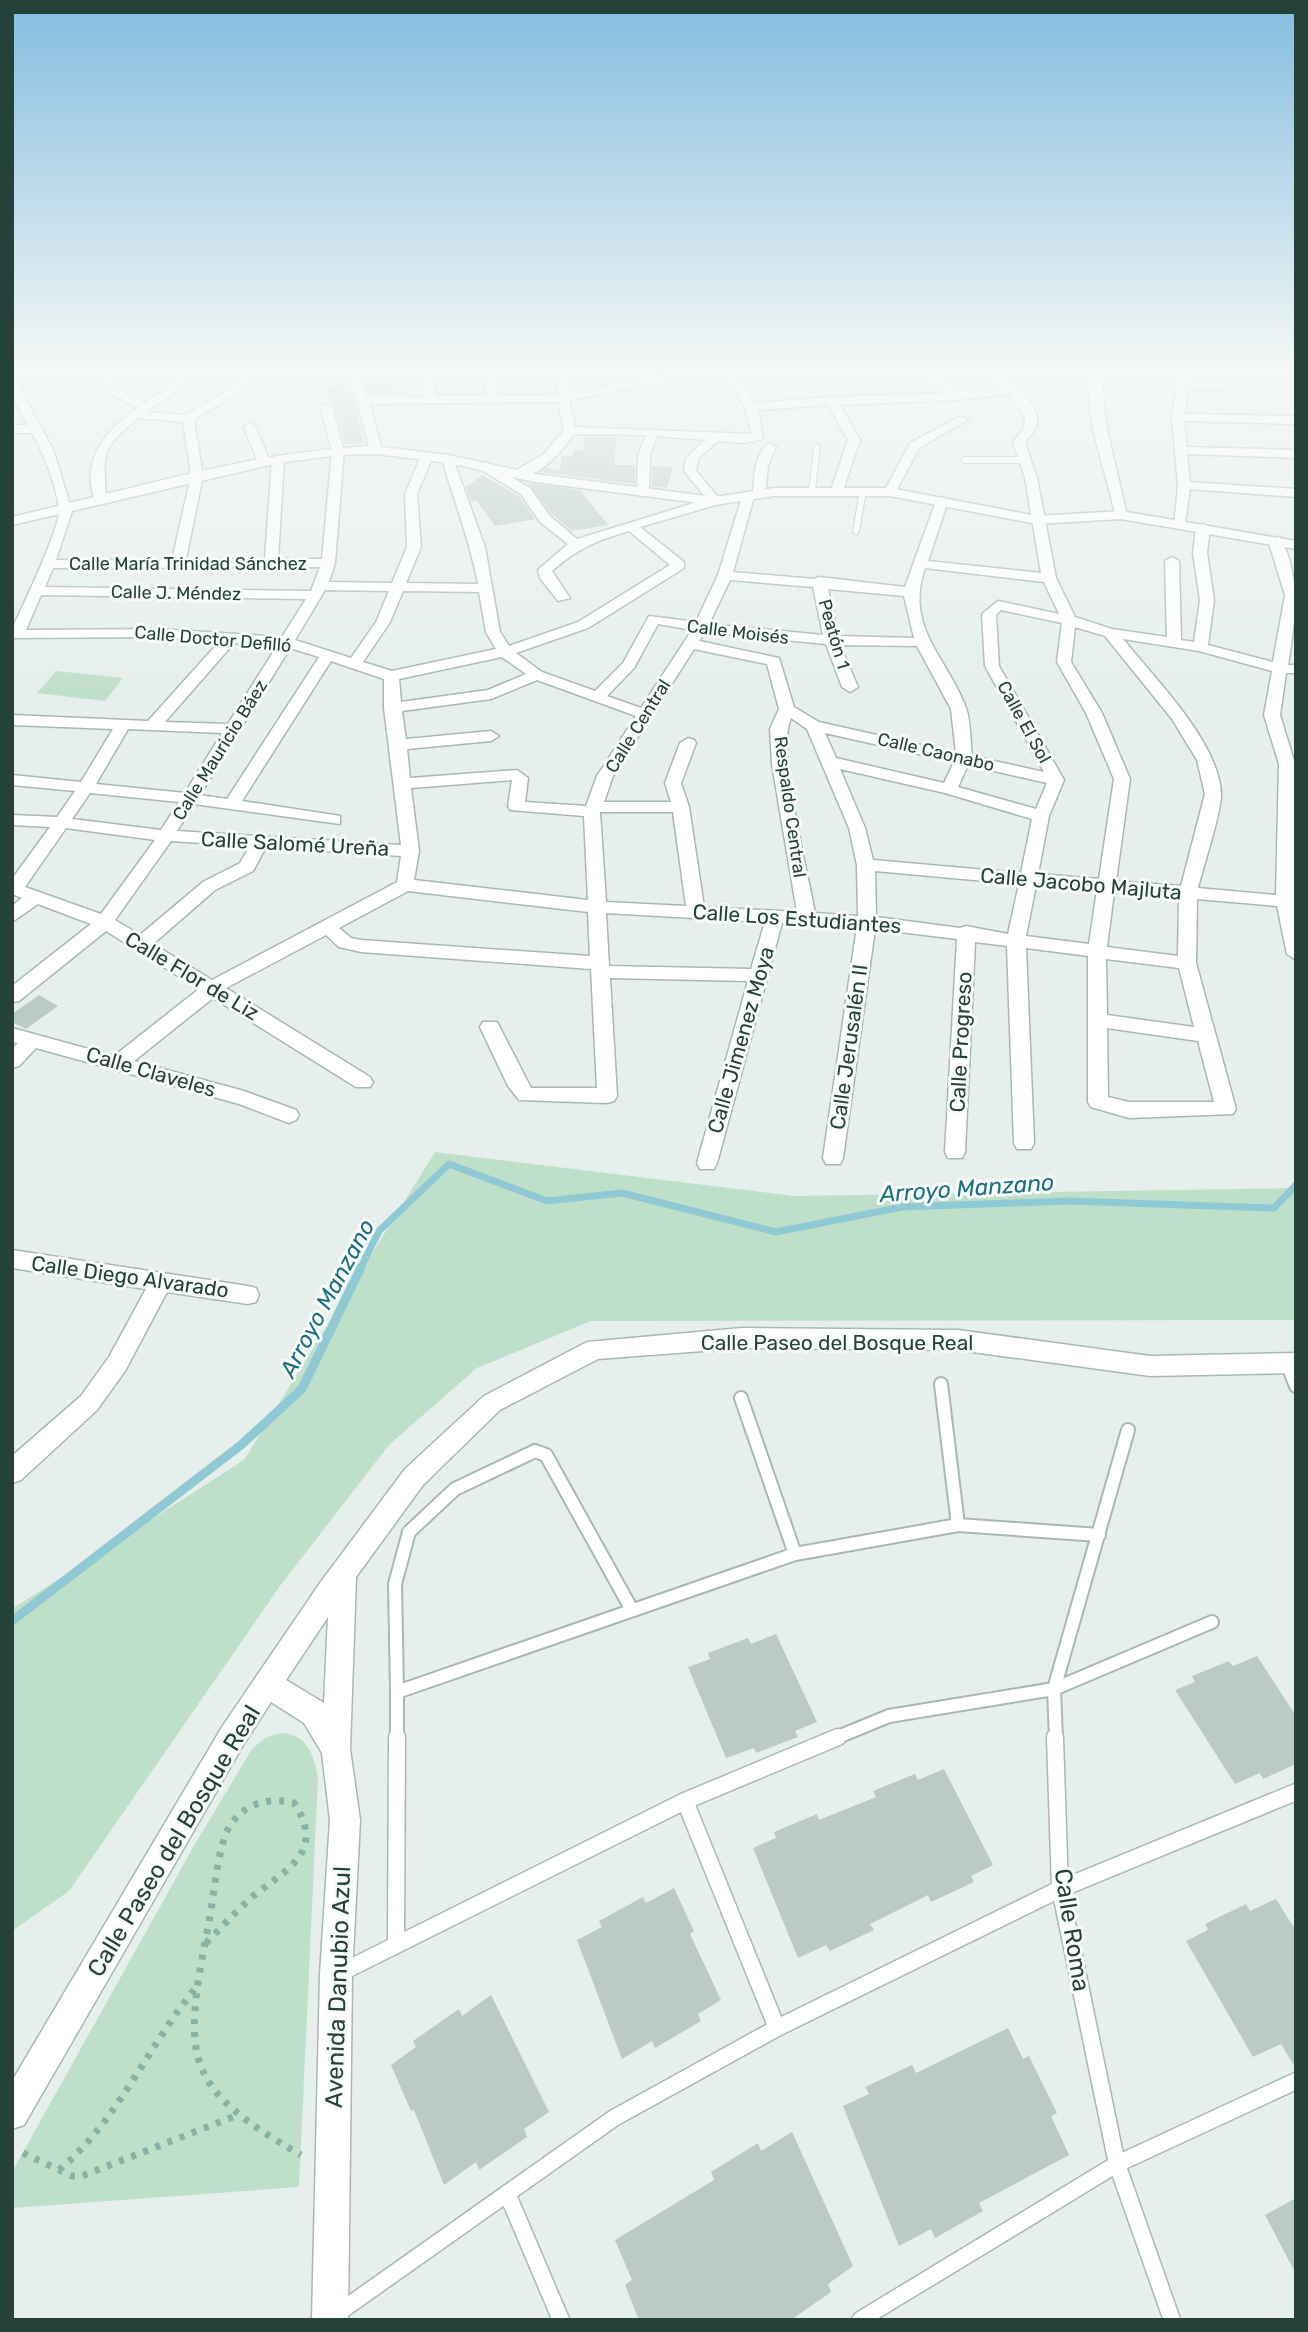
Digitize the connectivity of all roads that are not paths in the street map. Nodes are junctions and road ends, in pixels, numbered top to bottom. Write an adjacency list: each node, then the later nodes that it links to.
1 (198, 476): 46 (street)
2 (56, 477): 31 (street)
3 (99, 477): 29 (street)
4 (195, 477): 29 (street)
5 (277, 477): 43 (street)
6 (336, 477): 44 (street, Calle Mauricio Báez)
7 (418, 477): 51 (street)
8 (453, 477): 52 (street)
9 (502, 477): 40 (street)
10 (538, 477): 24 (street)
11 (643, 477): 24 (street)
12 (696, 477): 30 (street)
13 (759, 477): 27 (street, Calle Central)
14 (814, 477): 22 (lane)
15 (841, 477): 21 (street)
16 (898, 477): 25 (street)
17 (1030, 477): 33 (street)
18 (1115, 477): 32 (street)
19 (1184, 477): 20 (street)
20 (1184, 485): 26 (street); 35 (street)
21 (837, 490): 22 (street); 23 (street)
22 (812, 491): 27 (street)
23 (863, 491): 25 (street); 38 (lane)
24 (643, 492): 30 (street)
25 (890, 492): 28 (street)
26 (1296, 493)
27 (754, 496): 30 (street); 48 (street, Calle Central)
28 (942, 500): 33 (street); 47 (street)
29 (100, 501): 31 (street)
30 (715, 501): 36 (street)
31 (66, 511): 34 (street); 45 (street)
32 (1121, 515): 33 (street); 35 (street)
33 (1037, 520): 49 (street)
34 (12, 521)
35 (1179, 523): 37 (street)
36 (632, 527): 40 (street); 68 (street)
37 (1203, 528): 39 (street); 67 (street)
38 (856, 531)
39 (1275, 540): 41 (street); 71 (street)
40 (576, 544): 56 (street)
41 (1296, 545)
42 (1172, 561): 62 (street)
43 (271, 563): 44 (street, Calle María Trinidad Sánchez); 46 (street, Calle María Trinidad Sánchez)
44 (328, 563): 53 (street, Calle Mauricio Báez)
45 (48, 564): 46 (street, Calle María Trinidad Sánchez); 54 (street)
46 (178, 564)
47 (921, 564): 49 (street); 55 (street)
48 (725, 575): 50 (street); 58 (street, Calle Central)
49 (1049, 578): 57 (street)
50 (819, 581): 55 (street); 64 (street, Peatón 1)
51 (398, 587): 52 (street, Calle J. Méndez); 53 (street, Calle J. Méndez); 70 (street)
52 (487, 589): 68 (street)
53 (319, 590): 54 (street, Calle J. Méndez); 63 (street, Calle Mauricio Báez)
54 (36, 591): 60 (street)
55 (910, 592): 65 (street)
56 (563, 598)
57 (1069, 620): 59 (street, Calle El Sol); 90 (street, Calle El Sol); 108 (street)
58 (700, 628): 64 (street, Calle Moisés); 66 (street, Calle Central); 75 (street, Calle Moisés)
59 (1110, 633): 62 (street, Calle El Sol); 110 (street)
60 (15, 634): 61 (street, Calle Doctor Defilló)
61 (231, 637): 63 (street, Calle Doctor Defilló); 81 (street)
62 (1174, 641): 67 (street, Calle El Sol)
63 (286, 642): 69 (street, Calle Doctor Defilló); 83 (street, Calle Mauricio Báez)
64 (832, 642): 65 (street, Calle Moisés); 74 (street, Peatón 1)
65 (922, 642): 87 (street)
66 (688, 643): 77 (street, Respaldo Central); 78 (street, Calle Central)
67 (1200, 647): 71 (street, Calle El Sol)
68 (505, 652): 72 (street); 73 (street)
69 (328, 654): 70 (street, Calle Doctor Defilló); 95 (street)
70 (356, 662): 73 (street, Calle Doctor Defilló)
71 (1288, 669): 112 (street)
72 (537, 675): 75 (street); 76 (street)
73 (391, 676): 76 (street)
74 (850, 687)
75 (596, 698): 78 (street)
76 (392, 708): 86 (street)
77 (787, 709): 82 (street); 117 (street, Respaldo Central)
78 (646, 715): 97 (street, Calle Central)
79 (12, 720): 80 (street)
80 (124, 723): 81 (street); 92 (street)
81 (155, 724): 83 (street)
82 (814, 726): 87 (street, Calle Caonabo); 88 (street, Calle Jerusalén II)
83 (234, 729): 94 (street, Calle Mauricio Báez)
84 (491, 736): 86 (street)
85 (688, 743): 96 (street)
86 (397, 745): 91 (street)
87 (964, 757): 90 (street, Calle Caonabo); 93 (street)
88 (830, 762): 93 (street); 105 (street, Calle Jerusalén II)
89 (12, 780): 92 (street)
90 (1056, 780): 98 (street, Calle El Sol)
91 (402, 784): 97 (street); 104 (street)
92 (86, 787): 94 (street); 101 (street)
93 (949, 789): 98 (street)
94 (189, 799): 95 (street); 102 (street, Calle Mauricio Báez)
95 (231, 806): 100 (street)
96 (681, 807): 97 (street); 114 (street)
97 (593, 809): 113 (street, Calle Central)
98 (1041, 816): 106 (street, Calle El Sol)
99 (12, 820): 101 (street, Calle Salomé Ureña)
100 (334, 820)
101 (60, 822): 102 (street, Calle Salomé Ureña); 109 (street)
102 (166, 836): 103 (street, Calle Salomé Ureña); 118 (street, Calle Mauricio Báez)
103 (261, 842): 104 (street, Calle Salomé Ureña); 123 (street)
104 (410, 851): 107 (street)
105 (866, 865): 106 (street, Calle Jacobo Majluta); 119 (street, Calle Jerusalén II)
106 (1026, 877): 108 (street, Calle Jacobo Majluta); 122 (street, Calle El Sol)
107 (405, 885): 113 (street, Calle Los Estudiantes); 120 (street)
108 (1107, 886): 110 (street, Calle Jacobo Majluta); 124 (street)
109 (14, 888): 111 (street, Calle Flor de Liz)
110 (1188, 894): 112 (street, Calle Jacobo Majluta); 126 (street)
111 (36, 896): 115 (street); 118 (street, Calle Flor de Liz)
112 (1291, 902): 125 (street)
113 (595, 907): 114 (street, Calle Los Estudiantes); 127 (street, Calle Central)
114 (696, 912): 116 (street, Calle Los Estudiantes)
115 (12, 916)
116 (775, 917): 117 (street, Calle Los Estudiantes); 128 (street, Calle Jimenez Moya)
117 (807, 918): 119 (street, Calle Los Estudiantes)
118 (104, 922): 123 (street, Calle Flor de Liz); 130 (street, Calle Mauricio Báez)
119 (867, 922): 121 (street, Calle Los Estudiantes); 142 (street, Calle Jerusalén II)
120 (328, 927): 127 (street); 129 (street)
121 (966, 932): 122 (street, Calle Los Estudiantes); 141 (street, Calle Progreso)
122 (1016, 939): 124 (street, Calle Los Estudiantes); 140 (street, Calle El Sol)
123 (140, 945): 129 (street, Calle Flor de Liz)
124 (1097, 951): 126 (street, Calle Los Estudiantes); 131 (street)
125 (1296, 954)
126 (1187, 964): 134 (street)
127 (601, 967): 128 (street); 132 (street, Calle Central)
128 (761, 975): 143 (street, Calle Jimenez Moya)
129 (214, 987): 137 (street); 138 (street, Calle Flor de Liz)
130 (12, 996)
131 (1096, 1020): 134 (street); 134 (street)
132 (490, 1027)
133 (12, 1035): 135 (street, Calle Claveles)
134 (1204, 1035)
135 (33, 1040): 136 (street); 137 (street, Calle Claveles)
136 (12, 1061)
137 (118, 1063): 139 (street, Calle Claveles)
138 (363, 1082)
139 (289, 1115)
140 (1024, 1143)
141 (955, 1152)
142 (833, 1158)
143 (707, 1163)
144 (12, 1259): 145 (street, Calle Diego Alvarado)
145 (161, 1281): 146 (street, Calle Diego Alvarado); 152 (street)
146 (248, 1294)
147 (1292, 1363): 149 (lane); 156 (street, Calle Paseo del Bosque Real)
148 (941, 1384): 153 (lane)
149 (1296, 1386)
150 (741, 1398): 155 (lane)
151 (1128, 1430): 154 (lane, Calle Roma)
152 (12, 1472)
153 (958, 1525): 154 (lane); 155 (lane)
154 (1099, 1535): 160 (lane, Calle Roma)
155 (795, 1554): 157 (lane)
156 (343, 1574): 159 (street, Calle Paseo del Bosque Real); 162 (street)
157 (632, 1610): 161 (lane); 161 (lane)
158 (1212, 1622): 160 (lane)
159 (270, 1685): 162 (street, Avenida Danubio Azul); 170 (street, Calle Paseo del Bosque Real)
160 (1054, 1689): 164 (lane); 165 (lane, Calle Roma)
161 (397, 1692): 166 (lane)
162 (336, 1749): 167 (street, Avenida Danubio Azul)
163 (1296, 1792): 165 (lane)
164 (685, 1801): 166 (lane); 168 (lane)
165 (1060, 1889): 168 (lane); 171 (lane, Calle Roma)
166 (396, 1943): 167 (lane)
167 (336, 1975): 173 (street, Avenida Danubio Azul)
168 (776, 2028): 172 (lane)
169 (1296, 2081): 171 (lane)
170 (12, 2113)
171 (1116, 2164): 175 (lane); 176 (lane, Calle Roma)
172 (507, 2193): 173 (lane); 174 (lane)
173 (330, 2319)
174 (561, 2320)
175 (860, 2320)
176 (1172, 2320)

